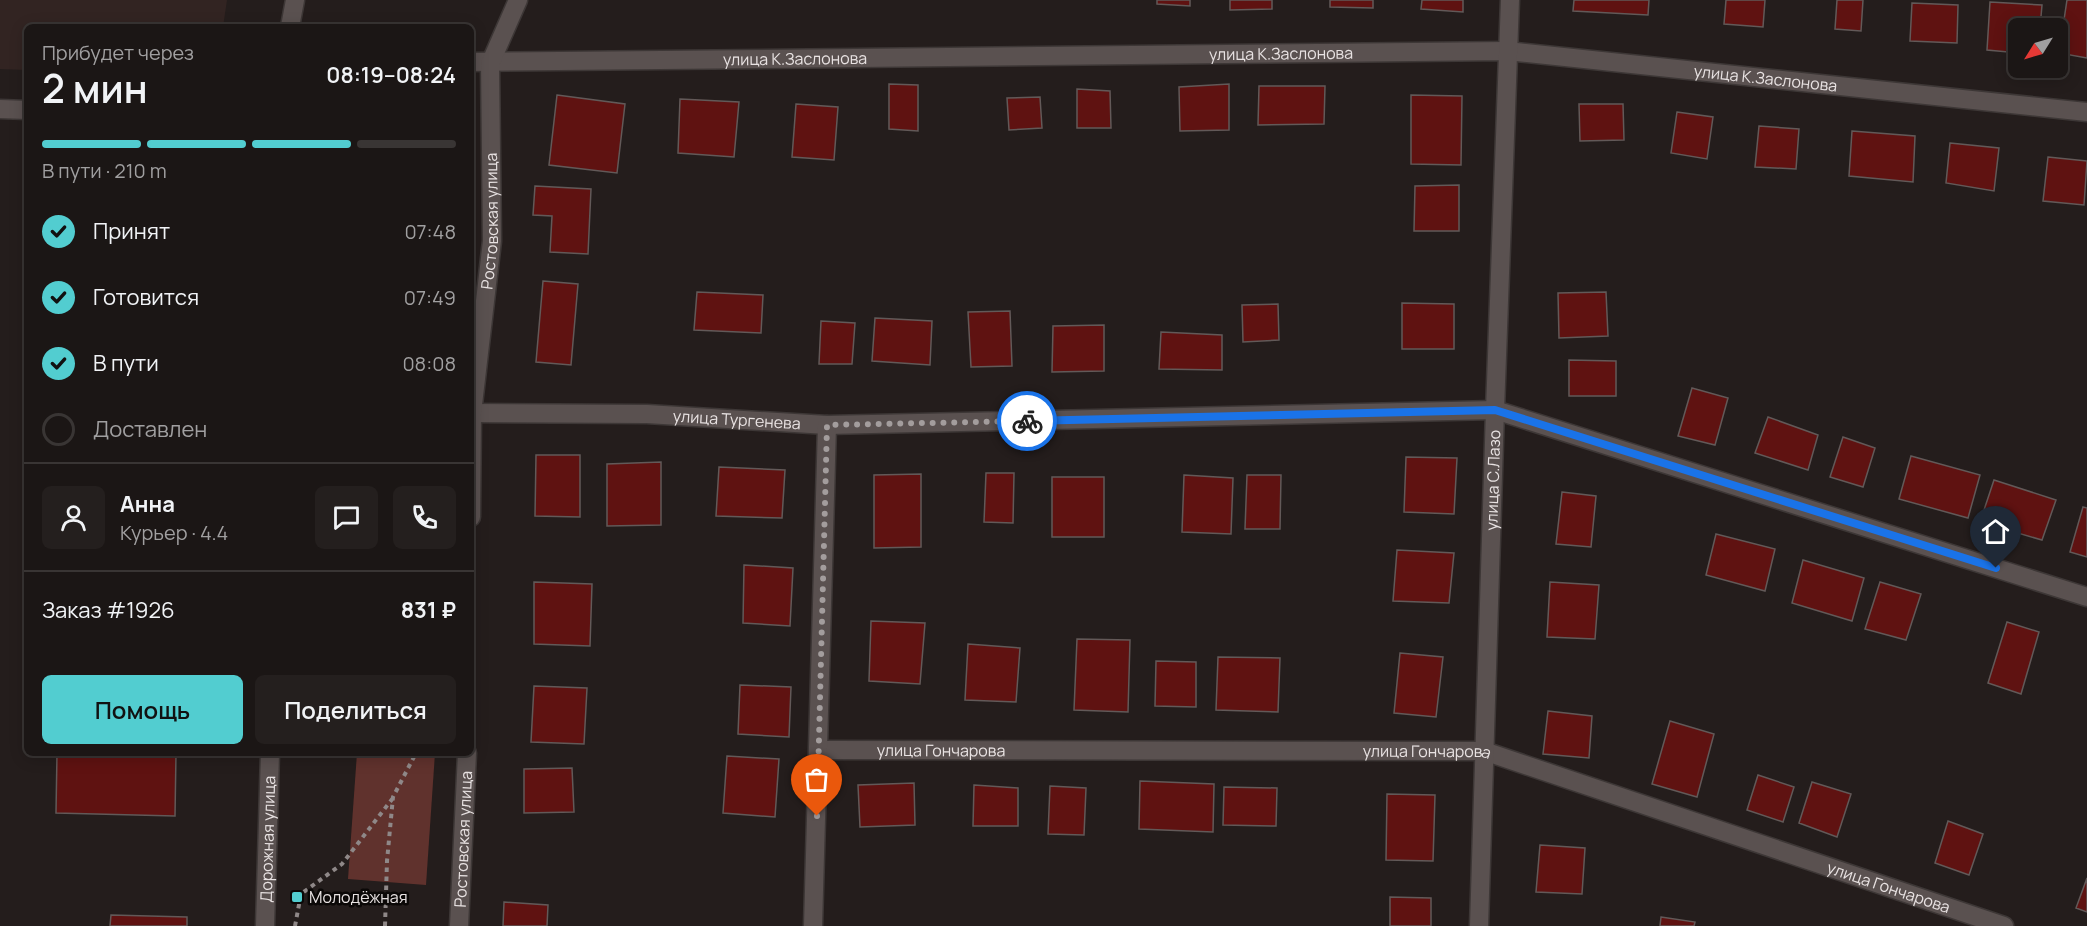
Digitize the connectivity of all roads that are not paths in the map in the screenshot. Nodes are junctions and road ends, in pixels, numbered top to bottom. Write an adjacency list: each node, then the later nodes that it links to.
1 (295, 0): 4 (street)
2 (518, 0): 7 (street, Ростовская улица)
3 (1510, 0): 5 (street, улица С.Лазо)
4 (291, 24)
5 (1507, 51): 7 (street, улица К.Заслонова); 10 (street, улица К.Заслонова); 12 (street, улица С.Лазо)
6 (474, 62): 7 (street, улица К.Заслонова)
7 (490, 64): 11 (street, Ростовская улица)
8 (0, 109): 9 (street)
9 (24, 110)
10 (2087, 112)
11 (474, 388)
12 (1495, 410): 14 (street, улица Тургенева); 15 (street, улица Тургенева); 17 (street, улица С.Лазо)
13 (474, 413): 14 (street, улица Тургенева)
14 (827, 425): 16 (street)
15 (2087, 597)
16 (819, 750): 17 (street, улица Гончарова); 22 (street)
17 (1484, 751): 23 (street, улица С.Лазо); 24 (street, улица Гончарова)
18 (270, 756): 20 (street, Дорожная улица)
19 (467, 756): 21 (street, Ростовская улица)
20 (265, 926)
21 (459, 926)
22 (813, 926)
23 (1479, 926)
24 (2004, 926)

